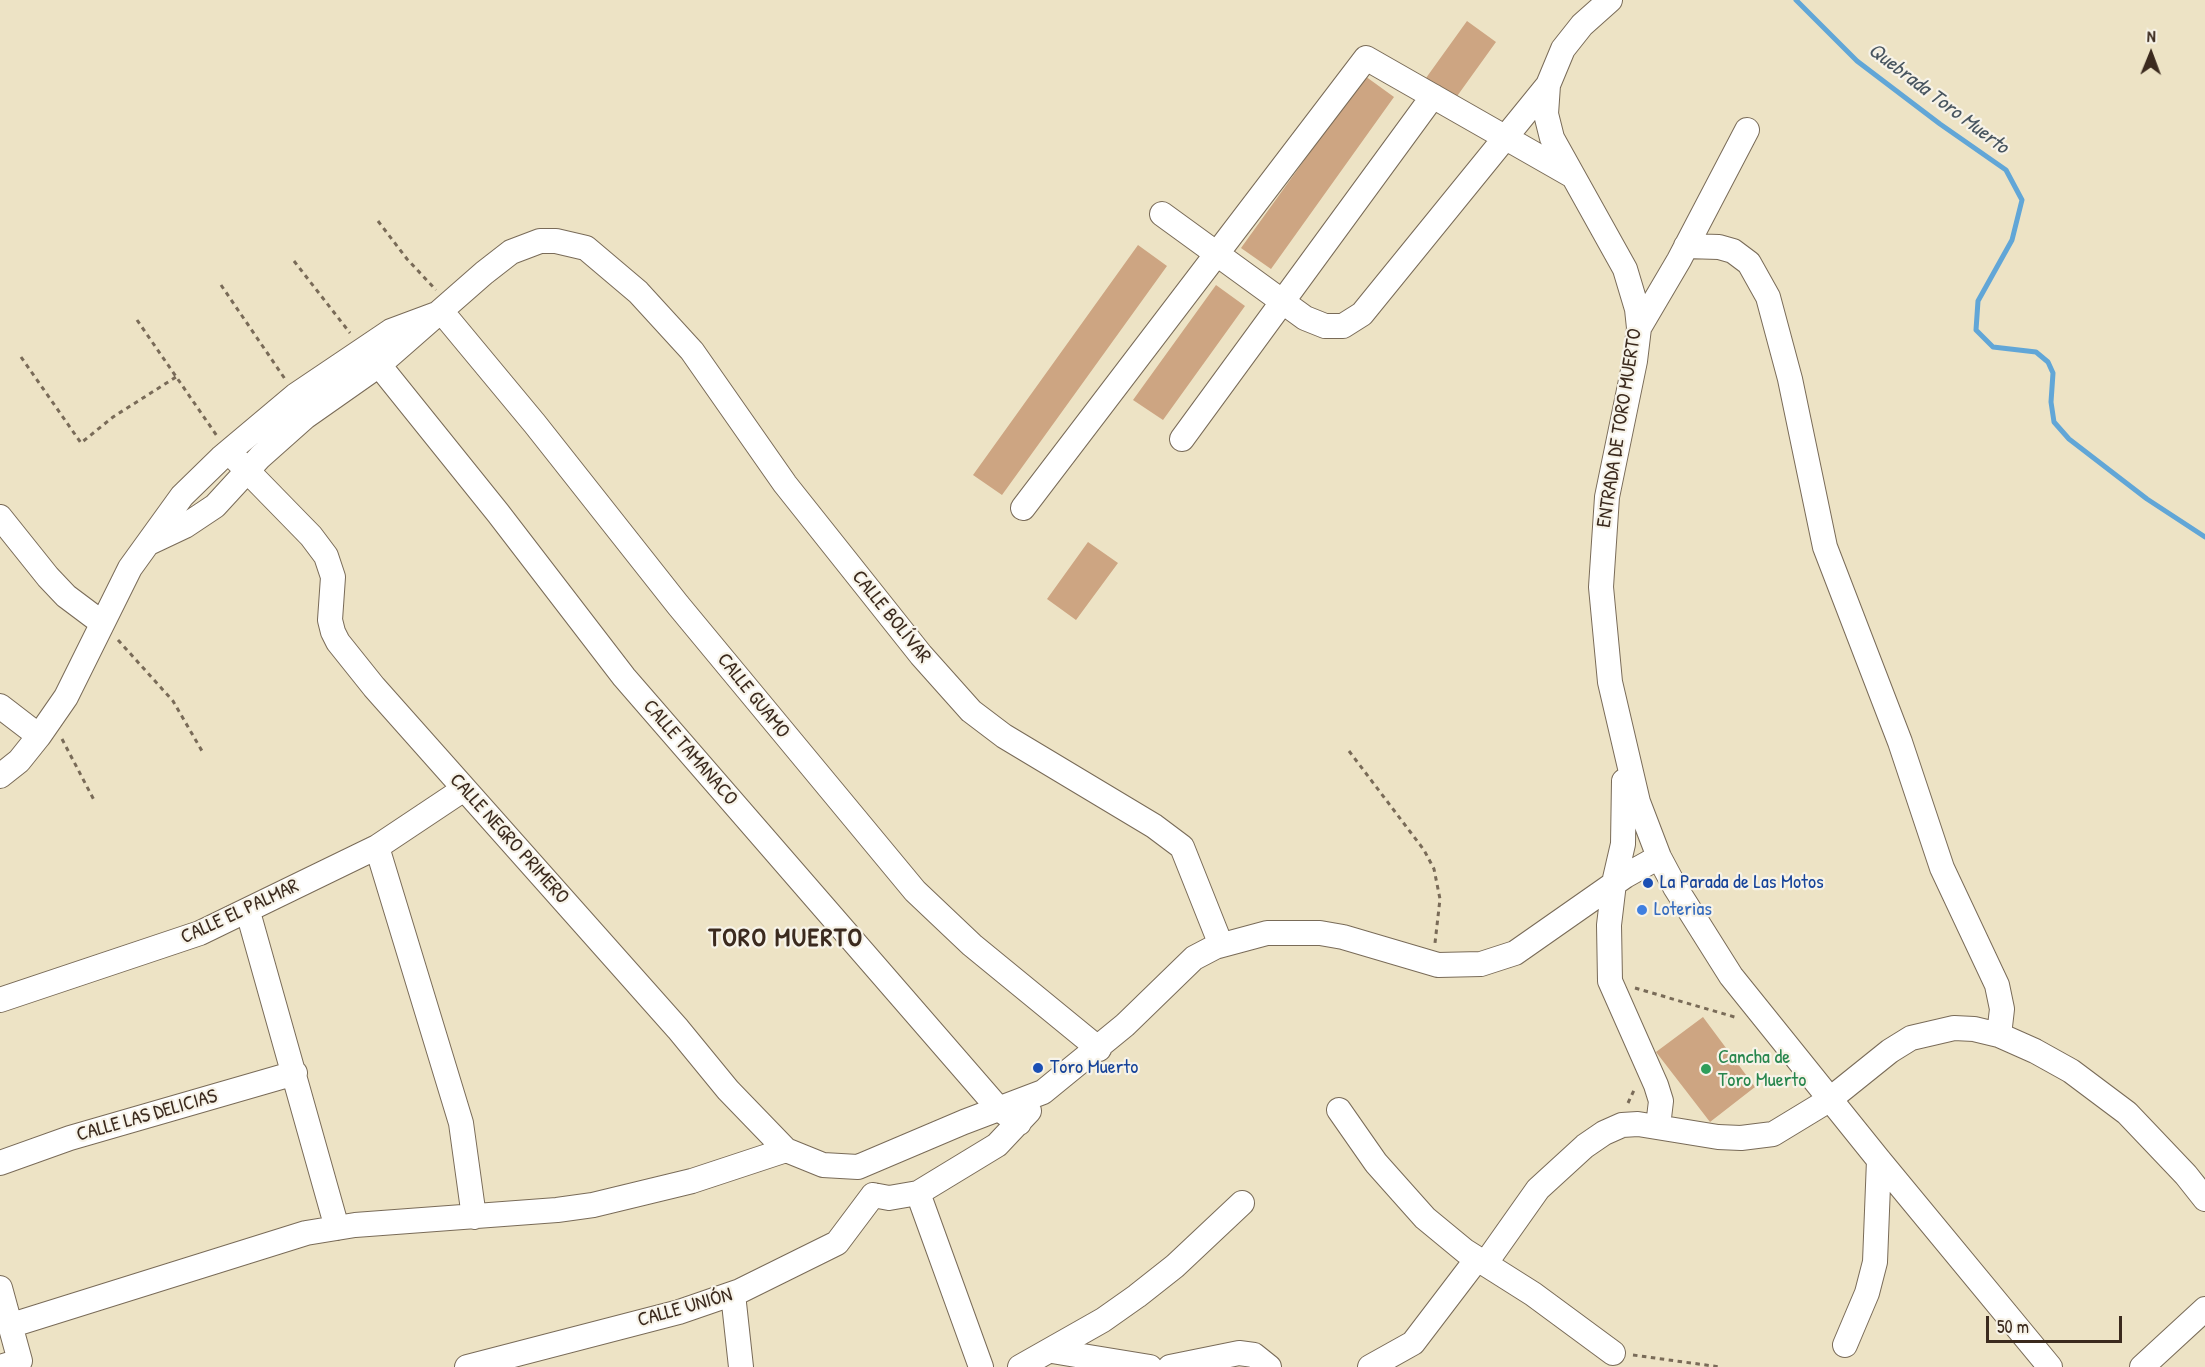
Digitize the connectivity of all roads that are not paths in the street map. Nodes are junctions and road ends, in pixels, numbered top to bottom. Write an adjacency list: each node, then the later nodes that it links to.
1 (1610, 0): 2 (street, ENTRADA DE TORO MUERTO)
2 (1548, 85): 5 (street); 6 (street, ENTRADA DE TORO MUERTO)
3 (1433, 96): 5 (street); 9 (street); 10 (street)
4 (1747, 130): 8 (street)
5 (1504, 136): 6 (street); 10 (street)
6 (1572, 175): 12 (street, ENTRADA DE TORO MUERTO)
7 (1162, 214): 9 (street)
8 (1686, 246): 12 (street); 33 (street)
9 (1217, 254): 10 (street); 18 (street)
10 (1281, 301): 15 (street)
11 (446, 308): 13 (street); 14 (street); 31 (street, CALLE BOLÍVAR); 34 (street, CALLE GUAMO)
12 (1639, 328): 23 (street, ENTRADA DE TORO MUERTO)
13 (379, 365): 14 (street); 38 (street, CALLE TAMANACO)
14 (342, 377): 16 (street); 17 (street)
15 (1182, 439)
16 (229, 452): 17 (street, CALLE NEGRO PRIMERO); 20 (street)
17 (248, 470): 20 (street); 26 (street, CALLE NEGRO PRIMERO)
18 (1023, 508)
19 (0, 517): 21 (street)
20 (147, 544): 21 (street)
21 (102, 623): 24 (street)
22 (0, 706): 24 (street)
23 (1618, 722): 28 (street, ENTRADA DE TORO MUERTO); 29 (street)
24 (45, 728): 25 (street)
25 (0, 776)
26 (465, 789): 27 (street, CALLE EL PALMAR); 42 (street, CALLE NEGRO PRIMERO)
27 (377, 847): 30 (street, CALLE EL PALMAR); 50 (street)
28 (1659, 857): 29 (street); 37 (street, ENTRADA DE TORO MUERTO)
29 (1614, 883): 31 (street); 41 (street)
30 (248, 912): 32 (street, CALLE EL PALMAR); 35 (street)
31 (1221, 945): 34 (street)
32 (0, 1000)
33 (1999, 1035): 37 (street); 48 (street)
34 (1099, 1048): 36 (street)
35 (295, 1073): 44 (street, CALLE LAS DELICIAS); 51 (street)
36 (1042, 1092): 38 (street); 40 (street)
37 (1829, 1100): 41 (street); 43 (street, ENTRADA DE TORO MUERTO)
38 (999, 1109): 40 (street, CALLE TAMANACO); 45 (street)
39 (1340, 1110): 52 (street)
40 (1019, 1123): 46 (street)
41 (1658, 1126): 52 (street)
42 (786, 1150): 45 (street, CALLE NEGRO PRIMERO); 50 (street)
43 (1879, 1160): 57 (street); 70 (street, ENTRADA DE TORO MUERTO)
44 (0, 1163)
45 (858, 1167): 47 (street)
46 (918, 1193): 47 (street); 64 (street)
47 (873, 1195): 54 (street, CALLE UNIÓN)
48 (2205, 1199)
49 (1242, 1203): 58 (street)
50 (474, 1217): 51 (street)
51 (337, 1228): 56 (street)
52 (1481, 1262): 59 (street); 69 (street)
53 (0, 1288): 56 (street)
54 (733, 1294): 60 (street, CALLE UNIÓN); 63 (street)
55 (2205, 1309): 71 (street)
56 (12, 1325): 61 (street)
57 (1845, 1345)
58 (1052, 1351): 65 (street); 66 (street)
59 (1613, 1353)
60 (517, 1360): 62 (street, CALLE UNIÓN)
61 (0, 1366)
62 (466, 1367)
63 (741, 1367)
64 (981, 1367)
65 (1020, 1367)
66 (1150, 1367)
67 (1170, 1367): 68 (street)
68 (1269, 1367)
69 (1370, 1367)
70 (2050, 1367)
71 (2142, 1367)

